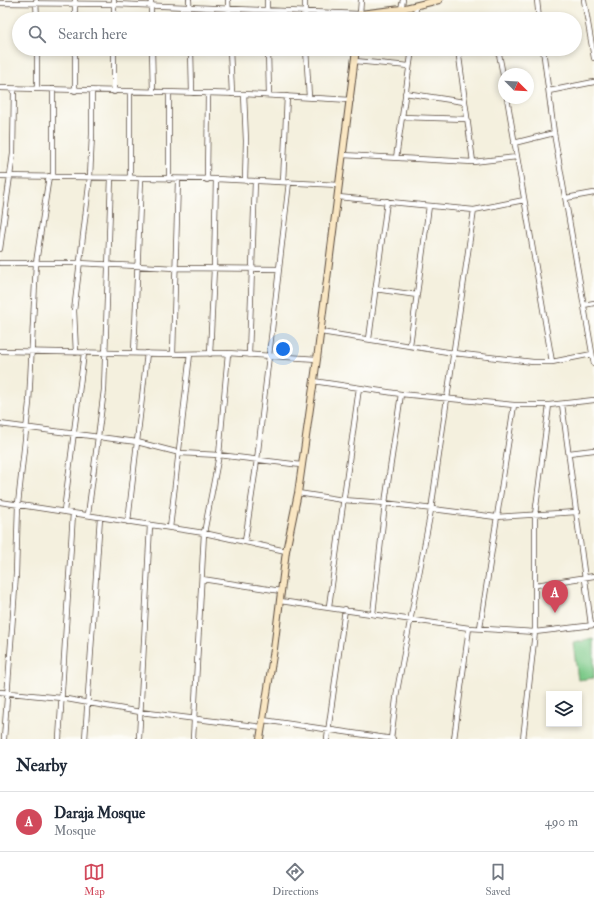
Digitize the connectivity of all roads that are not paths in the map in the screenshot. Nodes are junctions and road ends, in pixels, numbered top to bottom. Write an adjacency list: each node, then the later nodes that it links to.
1 (189, 0): 15 (street)
2 (228, 0): 17 (street)
3 (267, 0): 19 (street)
4 (305, 0): 23 (street)
5 (361, 0): 24 (street)
6 (403, 0): 18 (street)
7 (439, 0): 16 (street)
8 (537, 0): 27 (street)
9 (584, 0): 41 (street)
10 (36, 2): 11 (street); 14 (street)
11 (75, 2): 12 (street)
12 (114, 2): 13 (street)
13 (151, 2): 15 (street)
14 (0, 3)
15 (190, 6): 17 (street); 20 (street)
16 (416, 6): 18 (street); 26 (street)
17 (229, 8): 19 (street); 21 (street)
18 (401, 9): 25 (street)
19 (267, 10): 22 (street)
20 (190, 12)
21 (229, 12)
22 (292, 12)
23 (305, 12)
24 (360, 12)
25 (385, 12)
26 (416, 12)
27 (538, 12)
28 (37, 56): 48 (street)
29 (75, 56): 50 (street)
30 (114, 56): 53 (street)
31 (152, 56): 55 (street)
32 (191, 56): 57 (street)
33 (230, 56): 60 (street)
34 (268, 56): 62 (street)
35 (306, 56): 64 (street)
36 (355, 56): 42 (street)
37 (411, 56): 43 (street)
38 (459, 56): 66 (street)
39 (499, 56): 44 (street)
40 (545, 56): 51 (street)
41 (594, 58)
42 (355, 61): 43 (street); 65 (street)
43 (409, 66): 59 (street)
44 (502, 68)
45 (594, 82): 51 (street)
46 (0, 88): 47 (street)
47 (14, 89): 48 (street); 78 (street)
48 (37, 89): 49 (street)
49 (53, 90): 50 (street); 77 (street)
50 (75, 91): 52 (street)
51 (549, 91): 70 (street)
52 (92, 92): 53 (street); 80 (street)
53 (114, 92): 54 (street)
54 (130, 92): 55 (street); 81 (street)
55 (153, 92): 56 (street)
56 (169, 92): 57 (street); 84 (street)
57 (192, 93): 58 (street)
58 (208, 93): 60 (street); 86 (street)
59 (405, 93): 66 (street); 68 (street)
60 (232, 94): 61 (street)
61 (244, 94): 62 (street); 87 (street)
62 (269, 95): 63 (street)
63 (287, 96): 64 (street); 89 (street)
64 (309, 97): 65 (street)
65 (351, 100): 72 (street)
66 (464, 102): 69 (street)
67 (508, 104): 71 (street)
68 (402, 117): 69 (street); 74 (street)
69 (467, 119): 75 (street)
70 (554, 133): 71 (street); 93 (street)
71 (514, 143): 73 (street)
72 (343, 156): 74 (street); 90 (street)
73 (518, 157): 75 (street); 94 (street)
74 (396, 158): 75 (street)
75 (473, 162)
76 (0, 176): 78 (street)
77 (51, 176): 78 (street); 80 (street); 100 (street)
78 (11, 177): 98 (street)
79 (111, 177): 80 (street); 81 (street); 102 (street)
80 (90, 178): 101 (street)
81 (130, 178): 82 (street)
82 (141, 179): 84 (street); 103 (street)
83 (216, 179): 86 (street); 87 (street); 105 (street)
84 (169, 180): 85 (street)
85 (178, 180): 86 (street); 104 (street)
86 (207, 180)
87 (244, 180): 88 (street)
88 (255, 181): 89 (street); 106 (street)
89 (286, 182): 90 (street); 107 (street)
90 (339, 185): 92 (street)
91 (594, 193): 93 (street)
92 (338, 196): 95 (street); 112 (street)
93 (566, 198): 111 (street)
94 (524, 200): 97 (street); 131 (street)
95 (387, 201): 96 (street); 108 (street)
96 (429, 206): 97 (street); 109 (street)
97 (474, 210): 123 (street)
98 (0, 249)
99 (0, 263): 100 (street)
100 (36, 263): 101 (street); 116 (street)
101 (79, 263): 102 (street); 118 (street)
102 (108, 265): 103 (street); 117 (street)
103 (137, 266): 104 (street); 120 (street)
104 (175, 268): 105 (street); 124 (street)
105 (214, 268): 106 (street); 126 (street)
106 (253, 268): 107 (street); 127 (street)
107 (278, 269): 129 (street)
108 (375, 289): 109 (street); 113 (street)
109 (417, 295): 114 (street)
110 (594, 303): 111 (street)
111 (584, 305): 128 (street)
112 (321, 332): 113 (street); 130 (street)
113 (368, 339): 114 (street)
114 (410, 345): 123 (street)
115 (0, 351): 116 (street)
116 (31, 352): 118 (street); 142 (street)
117 (106, 352): 119 (street); 120 (street); 144 (street)
118 (76, 353): 119 (street)
119 (84, 353): 143 (street)
120 (134, 353): 121 (street)
121 (147, 353): 124 (street); 145 (street)
122 (228, 353): 126 (street); 127 (street); 149 (street)
123 (454, 353): 131 (street); 136 (street)
124 (173, 354): 125 (street)
125 (190, 354): 126 (street); 147 (street)
126 (210, 354)
127 (249, 354): 129 (street)
128 (592, 354): 131 (street); 132 (street)
129 (268, 356): 130 (street); 150 (street)
130 (317, 359): 133 (street)
131 (552, 362)
132 (594, 364)
133 (313, 381): 134 (street); 151 (street)
134 (359, 388): 135 (street); 153 (street)
135 (401, 394): 136 (street); 155 (street)
136 (446, 399): 139 (street); 157 (street)
137 (594, 400): 138 (street)
138 (562, 404): 140 (street); 148 (street)
139 (514, 405): 140 (street); 163 (street)
140 (550, 405): 162 (street)
141 (0, 424): 142 (street)
142 (26, 428): 143 (street); 156 (street)
143 (74, 435): 144 (street); 158 (street)
144 (98, 437): 145 (street); 161 (street)
145 (137, 442): 147 (street); 165 (street)
146 (594, 450): 148 (street)
147 (180, 453): 149 (street); 167 (street)
148 (569, 453): 159 (street)
149 (218, 455): 150 (street); 168 (street)
150 (257, 460): 151 (street); 169 (street)
151 (301, 465): 152 (street)
152 (298, 493): 153 (street); 170 (street)
153 (344, 500): 155 (street); 177 (street)
154 (0, 502): 156 (street)
155 (385, 503): 157 (street); 179 (street)
156 (18, 504): 158 (street); 186 (street)
157 (431, 510): 163 (street); 180 (street)
158 (64, 512): 160 (street)
159 (577, 512): 162 (street); 172 (street)
160 (73, 513): 161 (street); 187 (street)
161 (88, 515): 164 (street)
162 (535, 515): 163 (street); 174 (street)
163 (496, 517): 183 (street)
164 (100, 518): 165 (street); 188 (street)
165 (128, 522): 166 (street)
166 (150, 525): 167 (street); 189 (street)
167 (170, 528): 168 (street)
168 (204, 534): 169 (street); 173 (street)
169 (245, 541): 170 (street)
170 (286, 551): 175 (street)
171 (594, 576): 172 (street)
172 (585, 578): 174 (street); 181 (street)
173 (202, 579): 175 (street); 190 (street)
174 (536, 585): 184 (street)
175 (281, 591): 176 (street)
176 (280, 601): 177 (street); 191 (street)
177 (329, 606): 178 (street)
178 (345, 609): 179 (street); 193 (street)
179 (373, 614): 180 (street)
180 (409, 620): 182 (street); 201 (street)
181 (593, 625): 184 (street)
182 (469, 628): 183 (street); 203 (street)
183 (480, 628): 184 (street)
184 (535, 632): 204 (street)
185 (0, 692): 186 (street)
186 (7, 693): 187 (street); 194 (street)
187 (62, 698): 188 (street); 195 (street)
188 (87, 704): 189 (street); 196 (street)
189 (140, 712): 190 (street); 197 (street)
190 (194, 718): 192 (street); 198 (street)
191 (263, 720): 192 (street); 193 (street)
192 (262, 727): 199 (street)
193 (328, 730): 200 (street); 201 (street)
194 (4, 739)
195 (59, 739)
196 (85, 739)
197 (139, 739)
198 (193, 739)
199 (260, 739)
200 (327, 739)
201 (391, 739): 202 (street)
202 (394, 739)
203 (454, 739)
204 (523, 739)

